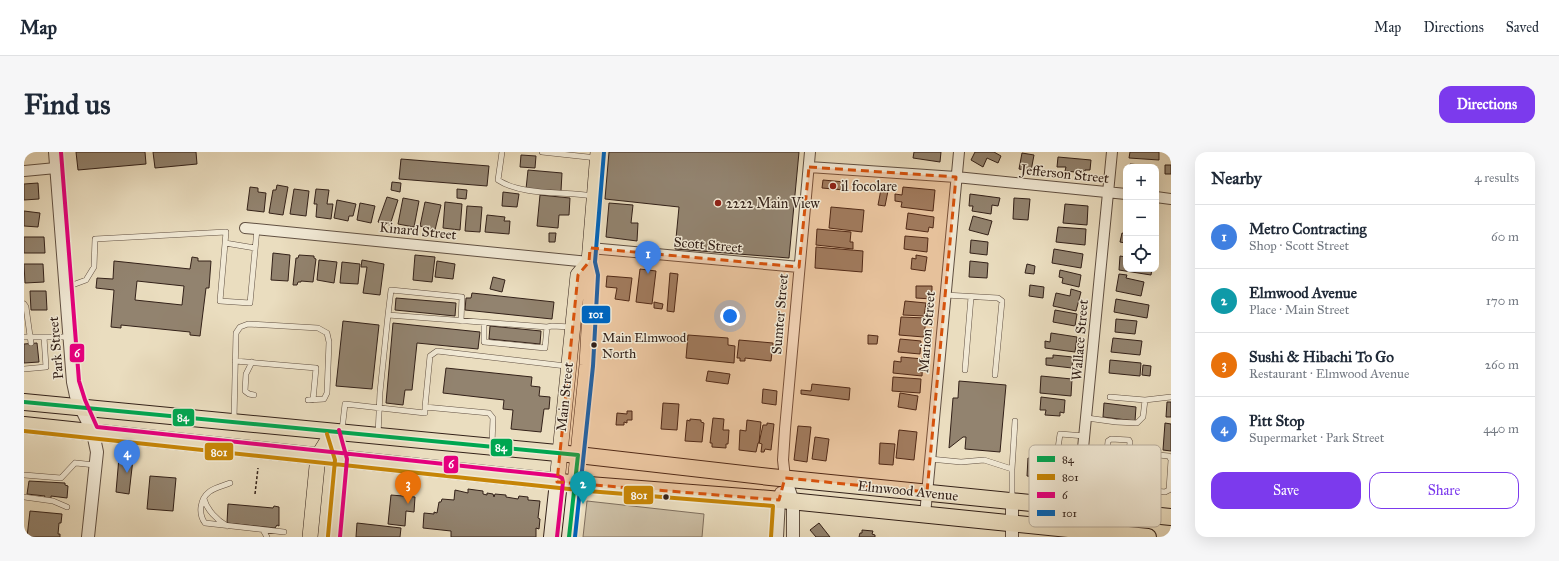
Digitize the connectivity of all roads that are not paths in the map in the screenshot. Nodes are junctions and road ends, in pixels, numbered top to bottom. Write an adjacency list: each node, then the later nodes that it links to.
1 (55, 152): 9 (street, Park Street)
2 (502, 152): 14 (lane)
3 (542, 152): 7 (lane)
4 (810, 152): 8 (street, Sumter Street)
5 (959, 152): 11 (street, Marion Street)
6 (1112, 152): 12 (street, Wallace Street)
7 (598, 155): 14 (main road, Main Street)
8 (809, 167): 11 (street, Jefferson Street); 22 (street, Sumter Street)
9 (56, 168): 10 (street); 23 (street, Park Street)
10 (24, 171)
11 (956, 177): 12 (street, Jefferson Street); 24 (street, Marion Street)
12 (1108, 192): 13 (street, Jefferson Street); 52 (street, Wallace Street)
13 (1123, 194)
14 (594, 196): 21 (main road, Main Street)
15 (1159, 197): 16 (street)
16 (1171, 199)
17 (246, 228): 18 (street, Kinard Street)
18 (257, 229): 20 (lane); 21 (street, Kinard Street)
19 (225, 242): 20 (lane); 20 (lane); 23 (lane)
20 (255, 248)
21 (589, 255): 22 (street, Scott Street); 31 (main road, Main Street); 68 (main road, Main Street)
22 (799, 267): 74 (street, Sumter Street)
23 (66, 288): 34 (street, Park Street)
24 (945, 295): 25 (lane); 70 (street, Marion Street)
25 (971, 296): 42 (lane); 43 (lane)
26 (24, 304): 32 (lane)
27 (388, 315): 28 (lane); 28 (lane); 51 (lane)
28 (461, 321): 29 (lane)
29 (484, 323): 30 (lane); 30 (lane)
30 (547, 327): 31 (lane)
31 (572, 327): 39 (main road, Main Street)
32 (27, 337): 33 (lane); 35 (lane)
33 (44, 337): 34 (lane); 40 (lane)
34 (70, 337): 50 (street, Park Street)
35 (31, 343)
36 (235, 361): 38 (lane); 38 (lane); 54 (lane)
37 (32, 362): 40 (lane)
38 (252, 362): 44 (lane)
39 (568, 367): 49 (lane); 65 (main road, Main Street)
40 (33, 368): 41 (lane)
41 (24, 369)
42 (965, 370)
43 (995, 375)
44 (254, 395)
45 (1110, 397): 47 (lane)
46 (1171, 398): 47 (lane)
47 (1145, 400): 52 (lane)
48 (24, 402): 50 (highway, Elmwood Avenue)
49 (425, 407): 51 (lane); 64 (lane)
50 (81, 408): 54 (highway, Elmwood Avenue); 57 (street, Park Street)
51 (379, 408): 56 (lane); 58 (lane)
52 (1087, 418): 59 (street, Wallace Street)
53 (1015, 421): 72 (lane)
54 (233, 422): 56 (highway, Elmwood Avenue)
55 (24, 425): 57 (highway, Elmwood Avenue)
56 (337, 432): 58 (highway, Elmwood Avenue); 67 (main road); 69 (main road)
57 (93, 433): 67 (highway, Elmwood Avenue); 71 (street, Park Street)
58 (378, 436): 64 (highway, Elmwood Avenue)
59 (1085, 436): 60 (lane); 61 (street, Wallace Street)
60 (1058, 445)
61 (1084, 445)
62 (1108, 445): 63 (lane)
63 (1130, 445)
64 (491, 447): 65 (highway, Elmwood Avenue)
65 (560, 454): 68 (highway, Elmwood Avenue); 75 (main road, Main Street)
66 (1161, 455): 79 (lane)
67 (318, 456): 69 (highway, Elmwood Avenue); 97 (main road)
68 (578, 456): 74 (highway, Elmwood Avenue); 77 (main road, Main Street)
69 (341, 459): 75 (highway, Elmwood Avenue); 98 (main road)
70 (930, 459): 72 (lane); 78 (street, Marion Street)
71 (96, 465): 73 (lane); 95 (street, Park Street)
72 (1012, 469): 83 (lane)
73 (24, 475)
74 (785, 478): 78 (highway, Elmwood Avenue); 82 (street, Sumter Street)
75 (556, 482): 77 (highway, Elmwood Avenue); 99 (main road, Main Street)
76 (230, 483): 81 (lane)
77 (574, 483): 82 (highway, Elmwood Avenue); 100 (main road, Main Street)
78 (927, 492): 83 (highway, Elmwood Avenue); 86 (street, Marion Street)
79 (1161, 492)
80 (24, 497): 85 (lane)
81 (204, 498): 89 (lane); 89 (lane)
82 (786, 501): 86 (highway, Elmwood Avenue); 101 (street, Sumter Street); 102 (street, Sumter Street)
83 (1012, 501): 84 (highway, Elmwood Avenue); 92 (street)
84 (1029, 503)
85 (67, 507)
86 (925, 515): 92 (highway, Elmwood Avenue)
87 (1161, 516): 88 (highway, Elmwood Avenue)
88 (1171, 517)
89 (228, 526): 91 (lane)
90 (1075, 527): 93 (street, Wallace Street)
91 (263, 530): 94 (lane); 96 (lane)
92 (1012, 530): 93 (highway, Elmwood Avenue)
93 (1075, 530): 103 (highway, Elmwood Avenue)
94 (284, 532)
95 (88, 537)
96 (267, 537)
97 (310, 537)
98 (334, 537)
99 (551, 537)
100 (569, 537)
101 (777, 537)
102 (792, 537)
103 (1148, 537)

